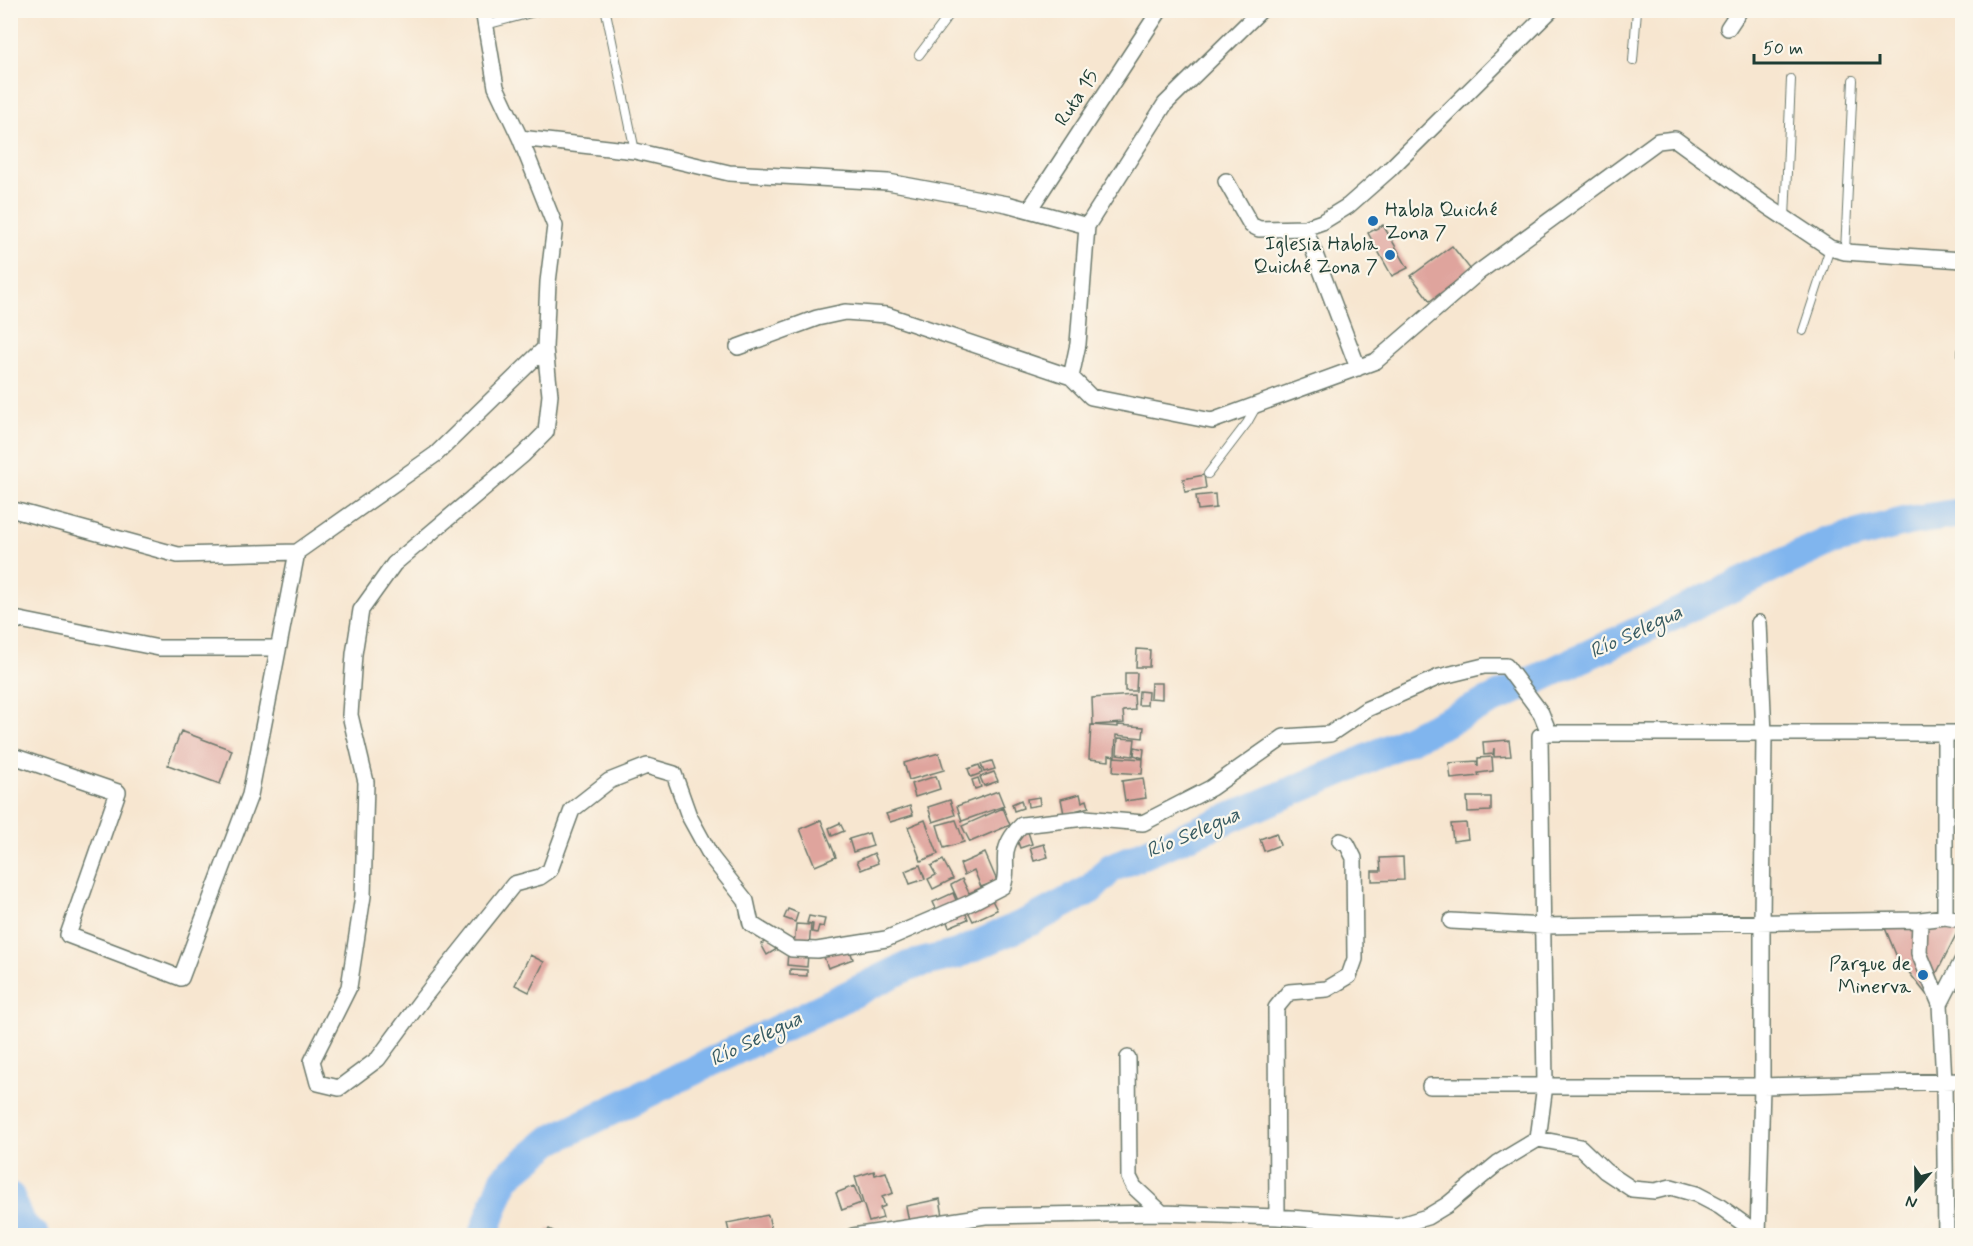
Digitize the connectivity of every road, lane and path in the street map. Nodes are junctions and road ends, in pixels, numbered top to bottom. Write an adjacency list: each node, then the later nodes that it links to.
1 (542, 10): 9 (lane)
2 (953, 10): 11 (lane)
3 (1160, 10): 18 (street, Ruta 15)
4 (1261, 10): 20 (street)
5 (1551, 10): 21 (street)
6 (1636, 10): 12 (lane)
7 (1740, 10): 10 (street)
8 (606, 12): 16 (lane)
9 (484, 18): 15 (street)
10 (1728, 28)
11 (919, 55)
12 (1633, 61)
13 (1791, 79): 19 (lane)
14 (1853, 80): 22 (lane)
15 (520, 138): 16 (street); 26 (street)
16 (635, 151): 18 (street)
17 (1226, 181): 21 (street)
18 (1029, 210): 20 (street)
19 (1785, 218): 22 (street); 28 (street)
20 (1087, 226): 29 (street)
21 (1305, 228): 28 (street)
22 (1838, 250): 23 (street); 24 (lane)
23 (1962, 260)
24 (1803, 331)
25 (738, 347): 29 (street)
26 (545, 348): 34 (street); 38 (street)
27 (1962, 351): 30 (lane)
28 (1358, 368): 31 (street)
29 (1071, 377): 31 (street)
30 (1962, 384)
31 (1257, 405): 32 (lane)
32 (1208, 474)
33 (10, 509): 34 (street)
34 (297, 552): 37 (street)
35 (10, 618): 37 (street)
36 (1759, 623): 41 (street)
37 (277, 648): 42 (street)
38 (1549, 733): 41 (street); 49 (street)
39 (1945, 733): 40 (street); 41 (street); 44 (street)
40 (1962, 733)
41 (1764, 734): 48 (street)
42 (10, 755)
43 (1340, 841): 60 (street)
44 (1945, 917): 45 (street); 46 (street)
45 (1920, 920): 48 (street); 51 (street)
46 (1962, 920)
47 (1451, 921): 49 (street)
48 (1762, 922): 49 (street); 57 (street)
49 (1543, 926): 55 (street)
50 (1962, 961): 51 (street)
51 (1940, 1004): 54 (street)
52 (1128, 1058): 59 (street)
53 (1962, 1081): 54 (street)
54 (1944, 1082): 57 (street); 64 (street)
55 (1545, 1085): 56 (street); 57 (street); 58 (street)
56 (1430, 1086)
57 (1762, 1086): 62 (street)
58 (1538, 1139): 60 (street); 62 (street)
59 (1162, 1213): 60 (street); 61 (street)
60 (1277, 1217)
61 (878, 1234): 63 (street)
62 (1758, 1235)
63 (853, 1236)
64 (1946, 1236)

